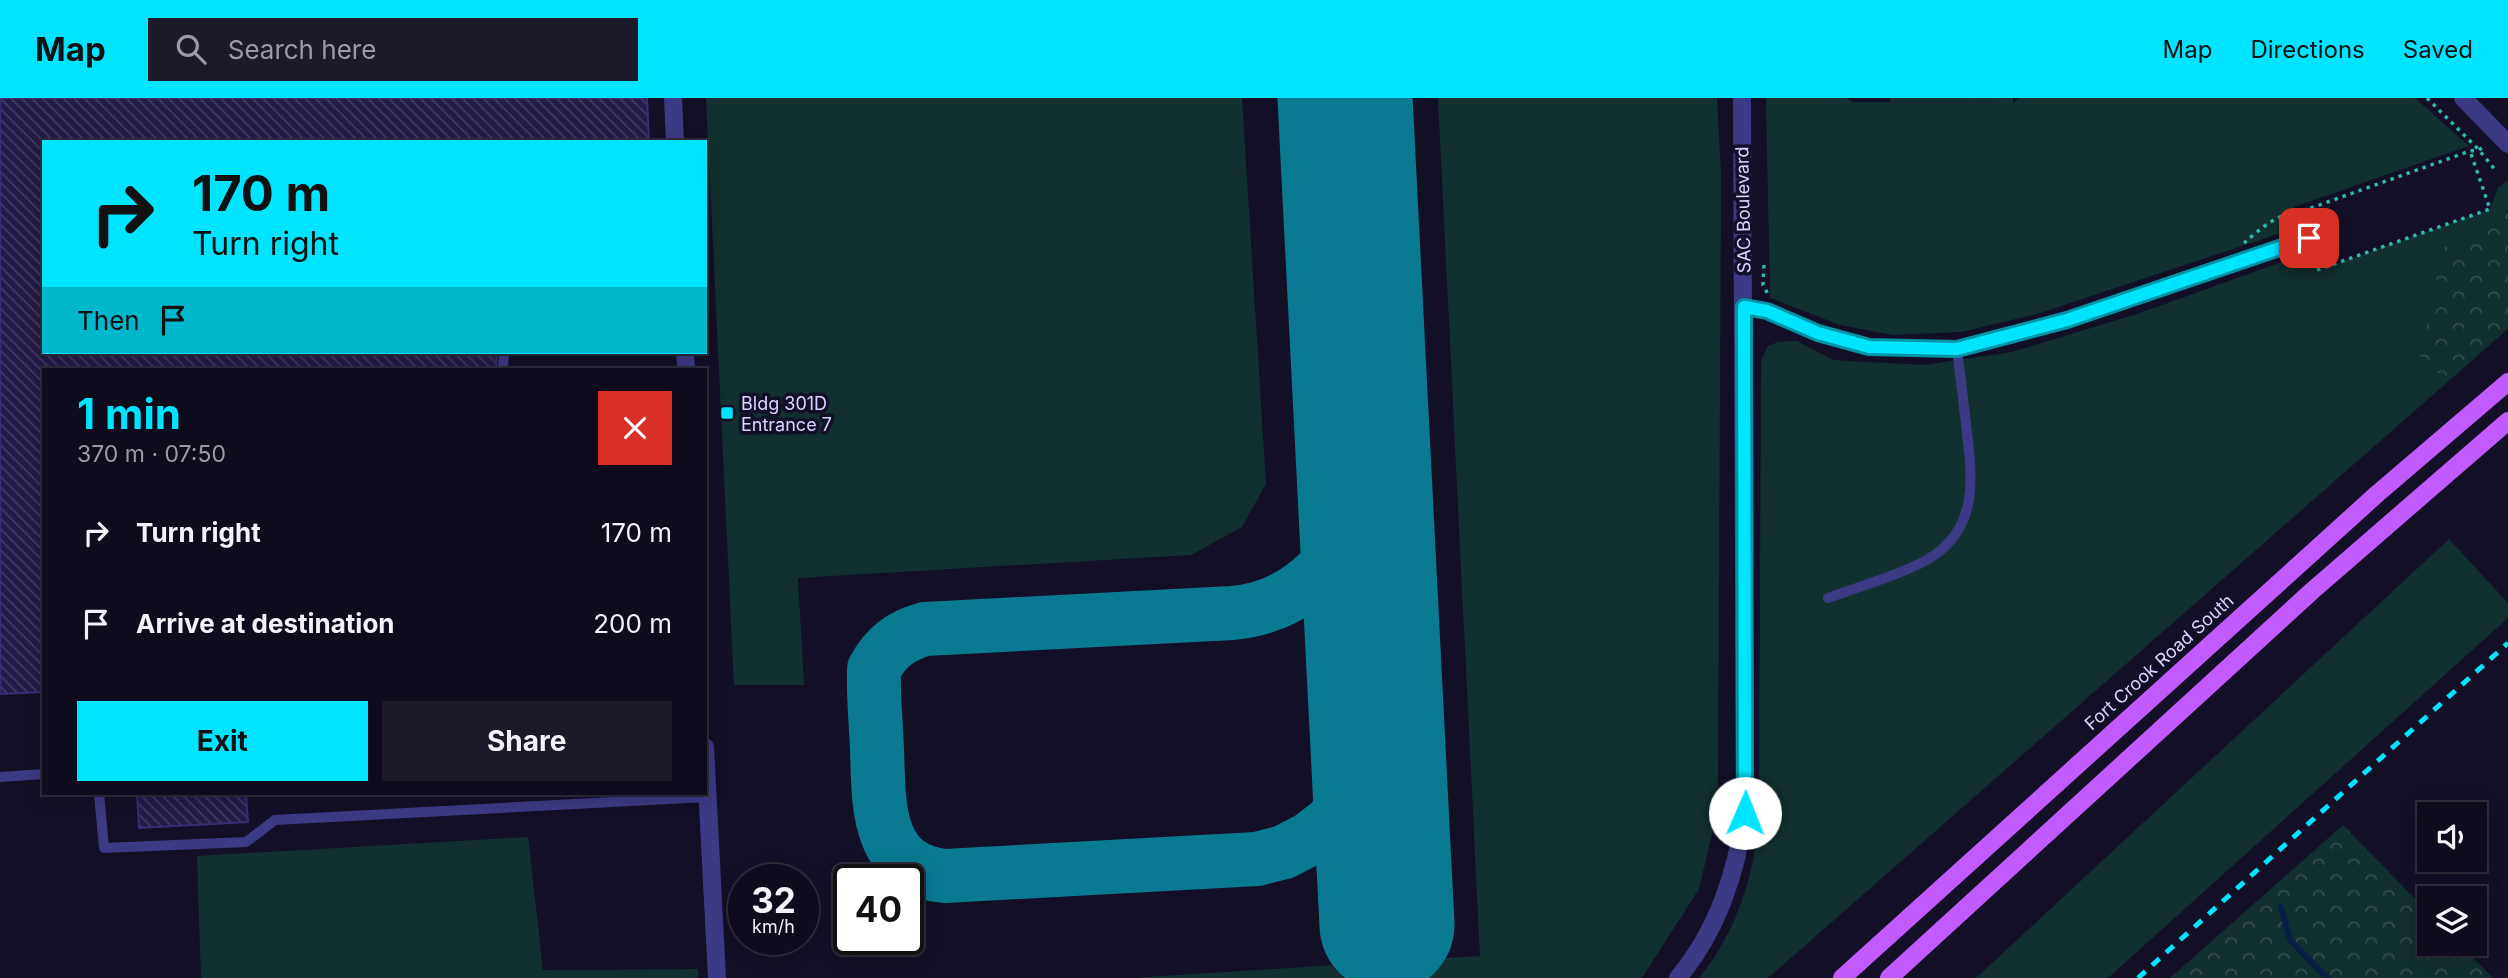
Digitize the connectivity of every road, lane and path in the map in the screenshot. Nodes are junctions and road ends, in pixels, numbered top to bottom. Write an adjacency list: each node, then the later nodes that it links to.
1 (673, 98): 6 (street)
2 (1742, 98): 15 (street, SAC Boulevard)
3 (2427, 98): 7 (path)
4 (2463, 98): 5 (street)
5 (2503, 139): 7 (path)
6 (675, 140)
7 (2479, 150): 8 (path); 9 (path)
8 (2470, 151): 11 (path); 13 (path)
9 (2496, 172)
10 (2309, 238): 16 (lane)
11 (2238, 248)
12 (1764, 265): 14 (path)
13 (2317, 270)
14 (1770, 298)
15 (1744, 307): 16 (lane); 25 (street, SAC Boulevard)
16 (1957, 349): 19 (lane)
17 (2508, 382): 26 (main road, Fort Crook Road South)
18 (2508, 421): 27 (main road)
19 (1828, 598)
20 (42, 774): 21 (lane)
21 (0, 777)
22 (99, 795): 23 (lane)
23 (707, 797): 24 (street)
24 (717, 978)
25 (1678, 978)
26 (1842, 978)
27 (1889, 978)

